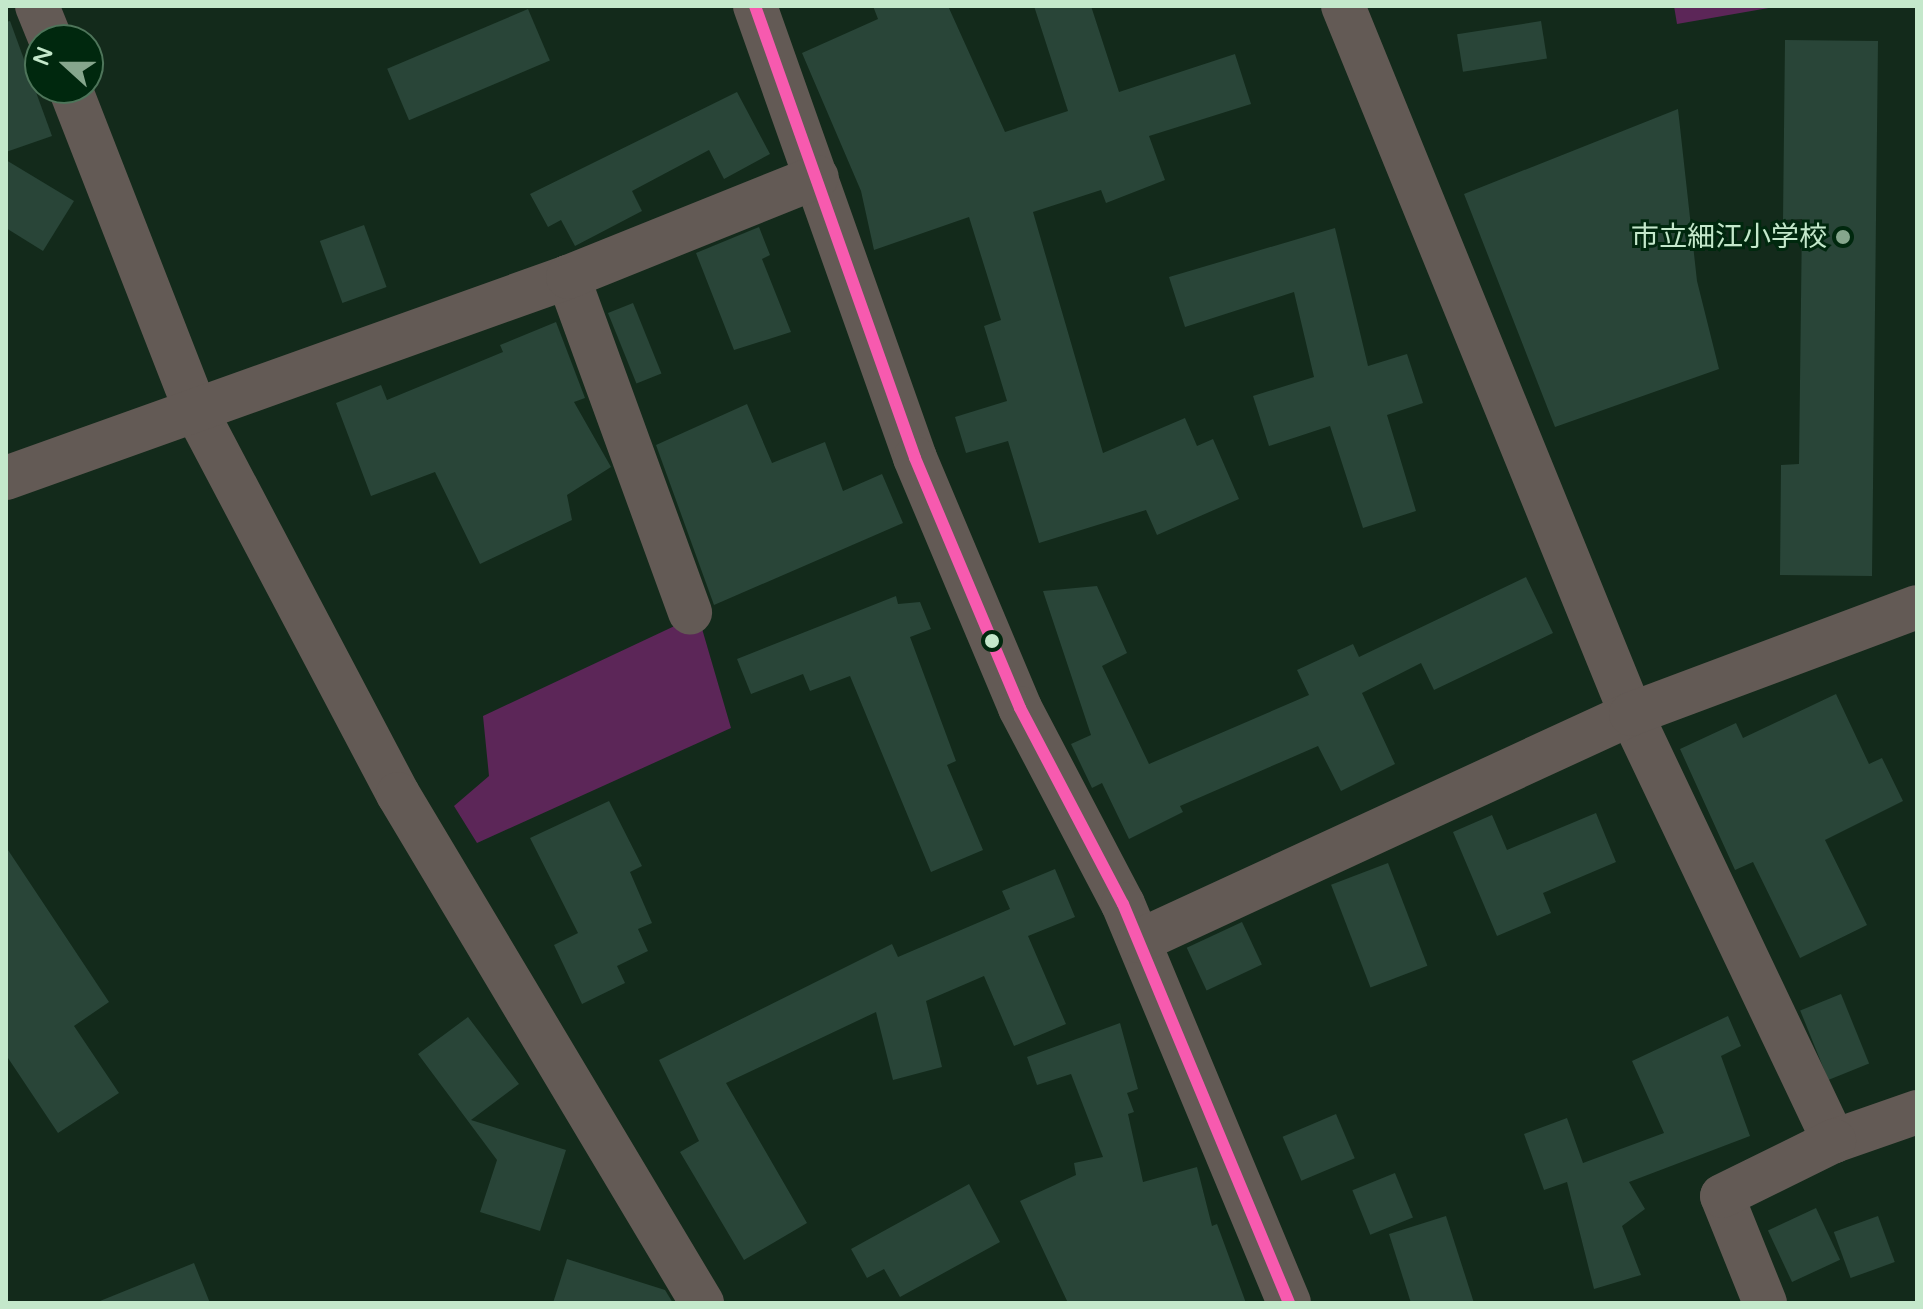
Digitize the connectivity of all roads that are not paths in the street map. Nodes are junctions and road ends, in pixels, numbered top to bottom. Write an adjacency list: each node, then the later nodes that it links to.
1 (755, 6): 4 (street)
2 (1343, 6): 10 (street)
3 (76, 104): 6 (street)
4 (817, 177): 5 (street); 11 (street)
5 (568, 277): 6 (street); 9 (street)
6 (196, 411): 7 (street); 14 (street)
7 (6, 478)
8 (1917, 607): 10 (street)
9 (690, 613)
10 (1631, 714): 11 (street); 13 (street)
11 (1139, 941): 15 (street)
12 (1917, 1112): 13 (street)
13 (1834, 1141): 16 (street)
14 (702, 1303)
15 (1289, 1303)
16 (1765, 1303)

